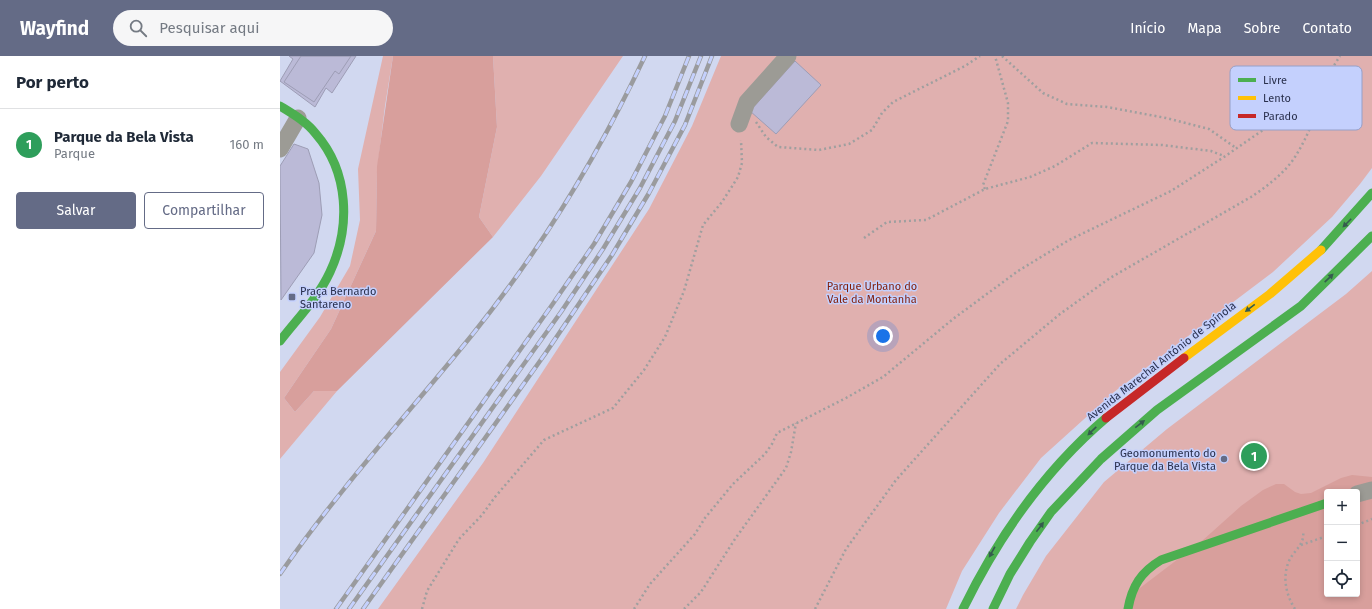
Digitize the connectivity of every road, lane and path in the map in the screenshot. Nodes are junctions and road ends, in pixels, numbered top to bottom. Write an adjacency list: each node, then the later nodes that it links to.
1 (788, 56): 8 (street)
2 (980, 56): 8 (path)
3 (995, 56): 16 (path)
4 (1002, 56): 14 (path)
5 (1340, 56): 6 (path)
6 (1334, 66)
7 (280, 106): 9 (main road)
8 (746, 107): 10 (street)
9 (298, 118): 13 (street); 22 (main road)
10 (740, 124): 32 (path)
11 (1263, 130): 14 (path)
12 (1309, 130): 35 (path)
13 (280, 148)
14 (1236, 148): 15 (path)
15 (1224, 157): 16 (path); 23 (path)
16 (985, 189): 19 (path)
17 (1372, 193): 36 (main road, Avenida Marechal António de Spínola, one-way to 36)
18 (1372, 236): 21 (main road, one-way to 18)
19 (864, 238)
20 (1338, 283): 21 (main road)
21 (1301, 305): 37 (main road, one-way to 21)
22 (283, 331)
23 (796, 423): 33 (path); 34 (path)
24 (1372, 490): 25 (street)
25 (1360, 493)
26 (1324, 504): 27 (main road)
27 (1292, 514): 31 (path); 38 (main road)
28 (1372, 519): 29 (path)
29 (1360, 524)
30 (1324, 537): 31 (path)
31 (1301, 545): 39 (path)
32 (422, 609)
33 (634, 609)
34 (684, 609)
35 (815, 609)
36 (963, 609)
37 (993, 609)
38 (1128, 609)
39 (1295, 609)

